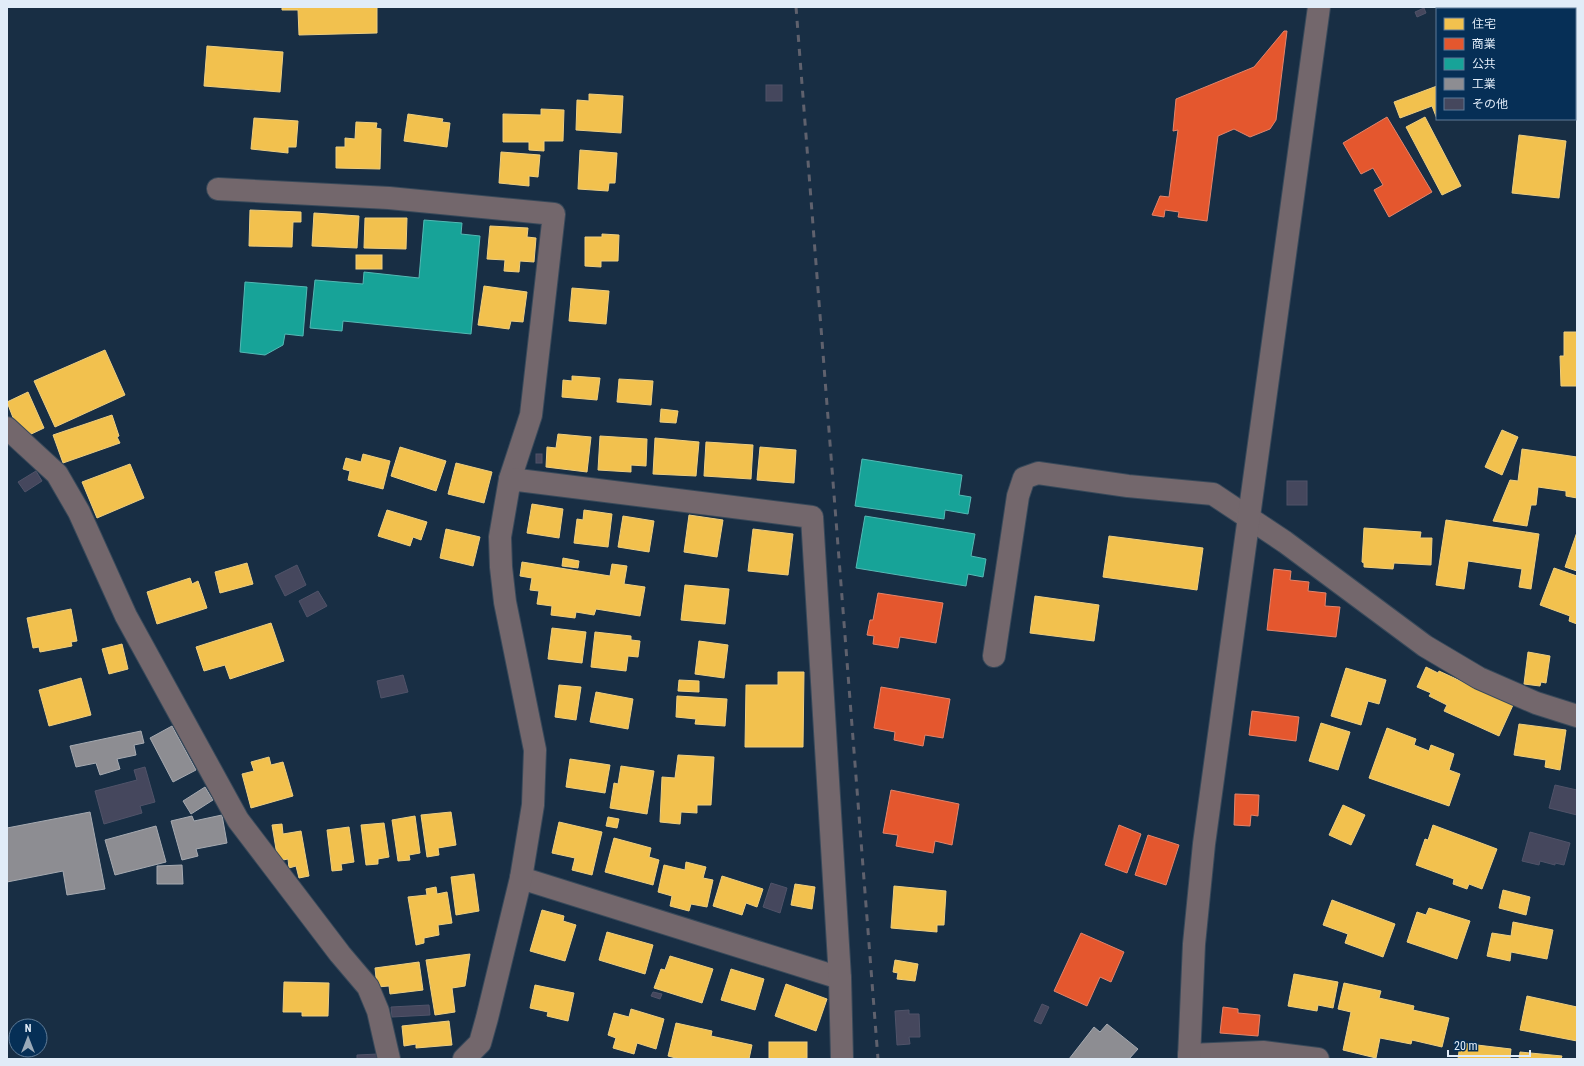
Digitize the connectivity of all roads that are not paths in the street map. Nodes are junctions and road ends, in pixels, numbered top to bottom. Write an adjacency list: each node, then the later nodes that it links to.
1 (1319, 7): 5 (street)
2 (218, 189): 4 (street)
3 (7, 428): 11 (street)
4 (510, 479): 8 (street); 9 (street)
5 (1250, 518): 6 (street); 7 (street); 10 (street)
6 (994, 656)
7 (1577, 716)
8 (521, 878): 9 (street); 12 (street)
9 (840, 978): 13 (street)
10 (1189, 1057): 14 (street)
11 (389, 1059)
12 (464, 1059)
13 (842, 1059)
14 (1318, 1059)

